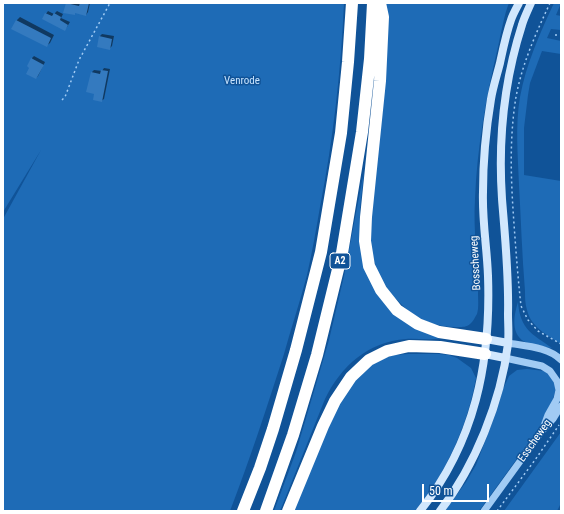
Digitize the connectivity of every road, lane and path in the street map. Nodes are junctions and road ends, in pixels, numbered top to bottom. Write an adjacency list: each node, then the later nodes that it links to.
1 (110, 3): 10 (path)
2 (352, 3): 20 (highway, A2)
3 (373, 3): 21 (highway, A2)
4 (380, 3): 11 (highway)
5 (518, 3): 11 (main road, Bosscheweg)
6 (531, 3): 12 (main road)
7 (550, 3): 13 (path)
8 (555, 35): 9 (path)
9 (561, 35)
10 (62, 100)
11 (486, 339): 12 (main road); 14 (main road, Bosscheweg)
12 (508, 343): 15 (main road); 16 (street)
13 (561, 344)
14 (485, 354): 15 (main road); 22 (highway); 23 (main road, Bosscheweg)
15 (505, 358): 19 (street, Esscheweg); 24 (main road)
16 (561, 360)
17 (561, 406): 19 (street, Esscheweg)
18 (561, 422): 26 (path, Esscheweg)
19 (542, 430): 25 (street, Esscheweg)
20 (244, 511)
21 (266, 511)
22 (288, 511)
23 (420, 511)
24 (440, 511)
25 (484, 511)
26 (497, 511)

